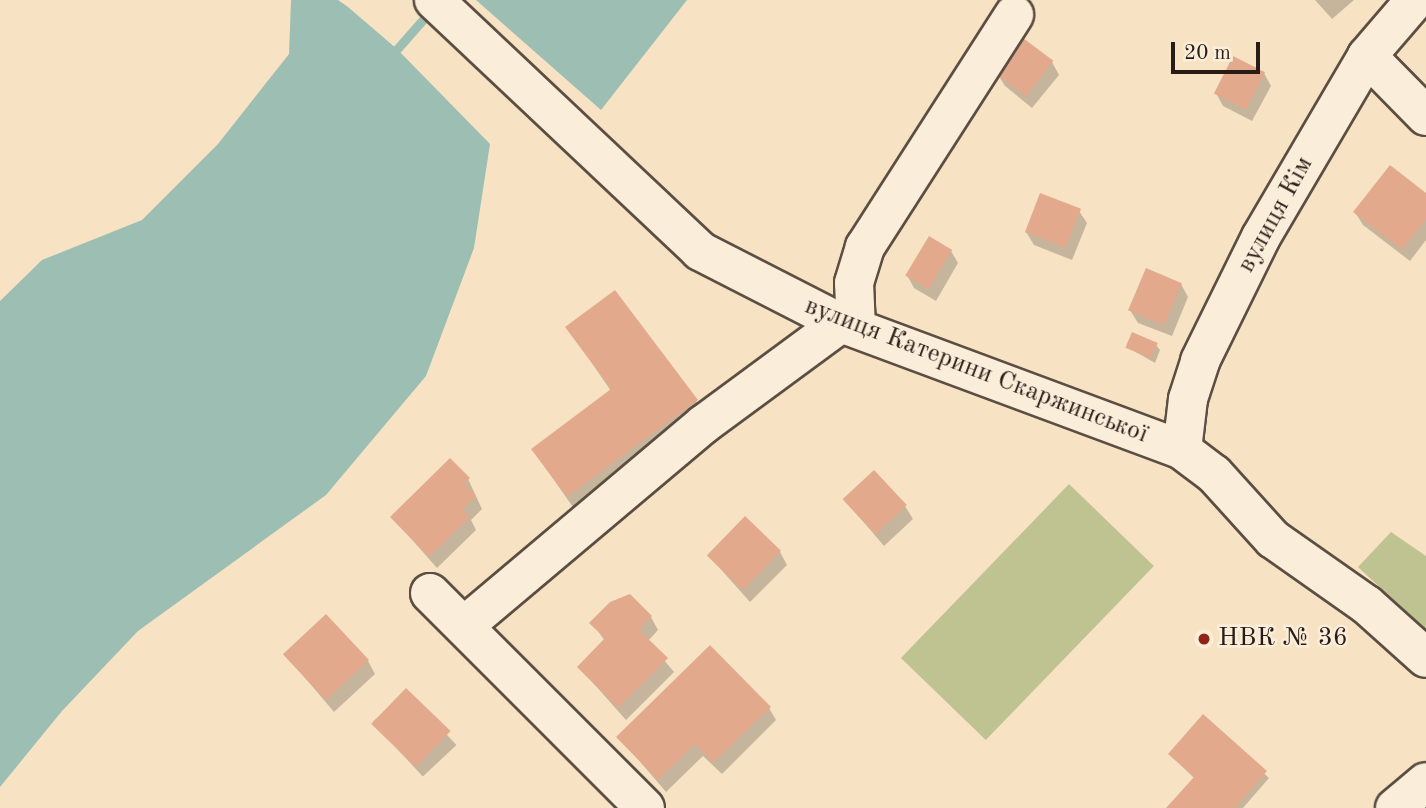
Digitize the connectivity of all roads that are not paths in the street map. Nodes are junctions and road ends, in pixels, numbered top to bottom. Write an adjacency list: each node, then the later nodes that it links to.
1 (434, 0): 6 (street, вулиця Катерини Скаржинської)
2 (1415, 0): 4 (street, вулиця Кім)
3 (1014, 15): 6 (street)
4 (1367, 56): 5 (street); 7 (street, вулиця Кім)
5 (1426, 116)
6 (848, 325): 7 (street, вулиця Катерини Скаржинської); 9 (street)
7 (1182, 450): 10 (street, вулиця Катерини Скаржинської)
8 (430, 593): 9 (street)
9 (464, 626): 12 (street)
10 (1426, 657)
11 (1426, 782): 13 (street)
12 (645, 808)
13 (1395, 808)

